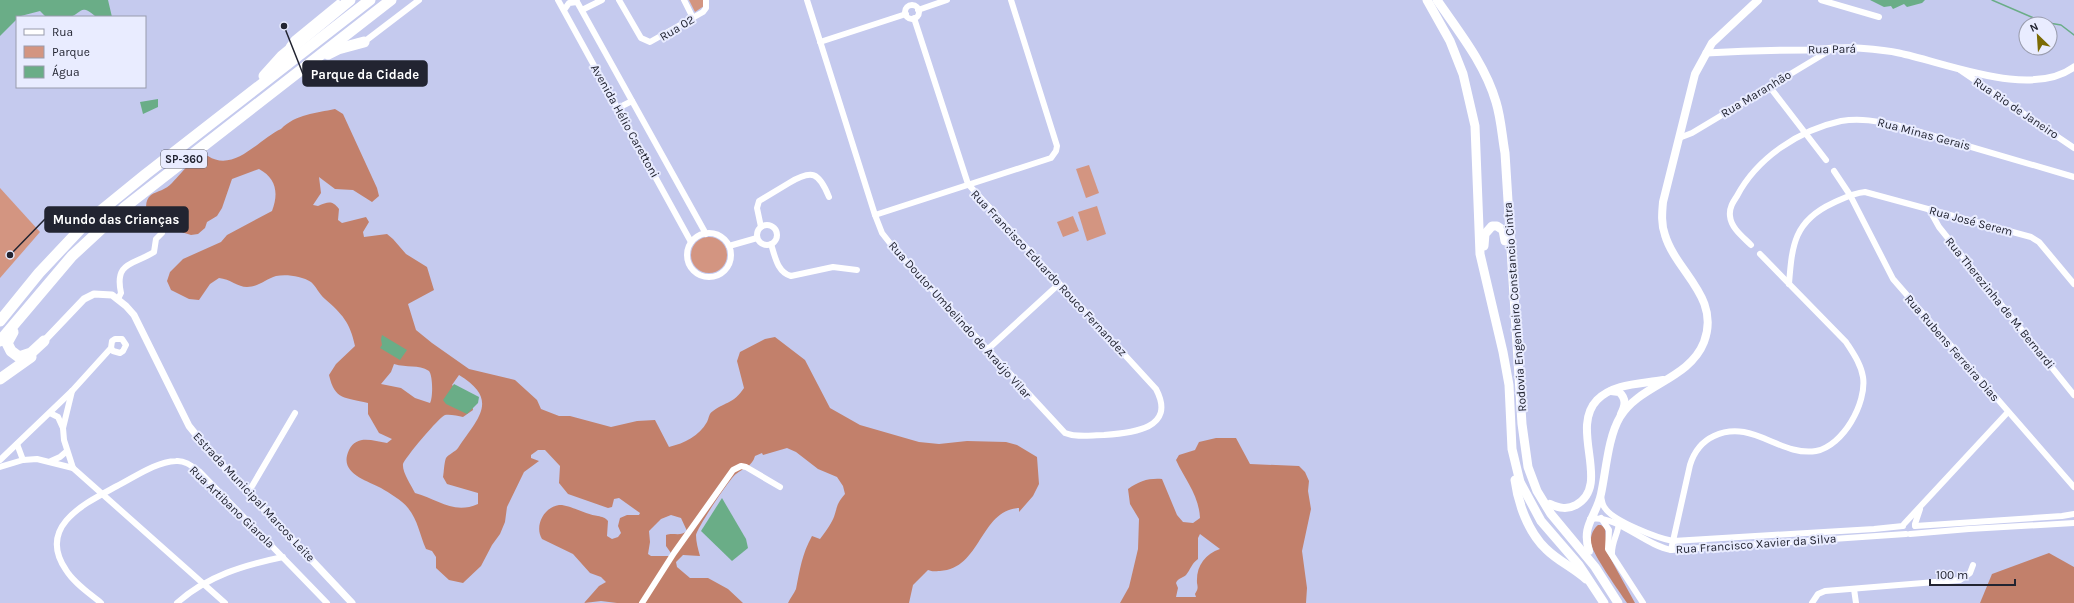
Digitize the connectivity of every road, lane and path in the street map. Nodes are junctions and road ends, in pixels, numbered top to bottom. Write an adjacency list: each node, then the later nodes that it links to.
1 (342, 0): 31 (street)
2 (350, 0): 31 (highway)
3 (370, 0): 37 (highway, SP-360)
4 (391, 0): 34 (highway, SP-360)
5 (419, 0): 27 (street)
6 (558, 0): 20 (street, Avenida Hélio Carettoni)
7 (602, 0): 21 (street)
8 (619, 0): 25 (street, Rua 02)
9 (684, 0): 25 (street)
10 (706, 0): 25 (street, Rua 02)
11 (807, 0): 28 (street, Rua Doutor Umbelindo de Araújo Vilar)
12 (947, 0): 22 (street)
13 (1011, 0): 45 (street)
14 (1428, 0): 88 (main road, Rodovia Engenheiro Constancio Cintra)
15 (1437, 0): 70 (main road, Rodovia Engenheiro Constancio Cintra)
16 (1758, 0): 30 (main road)
17 (1821, 0): 24 (street)
18 (577, 1): 20 (street); 21 (street, Avenida Hélio Carettoni)
19 (909, 3): 22 (street); 23 (street)
20 (564, 10): 38 (street, Avenida Hélio Carettoni)
21 (582, 10): 36 (street, Avenida Hélio Carettoni)
22 (918, 10): 26 (street)
23 (906, 14): 26 (street); 28 (street)
24 (1879, 17)
25 (693, 18)
26 (914, 18): 45 (street, Rua Francisco Eduardo Rouco Fernandez)
27 (364, 42): 34 (highway)
28 (820, 42): 49 (street, Rua Doutor Umbelindo de Araújo Vilar)
29 (1832, 49): 30 (street, Rua Pará); 33 (street, Rua Pará); 35 (street, Rua Maranhão)
30 (1706, 53): 40 (main road)
31 (282, 56): 37 (highway)
32 (2074, 67): 33 (street, Rua Pará)
33 (1957, 68): 41 (street, Rua Rio de Janeiro)
34 (286, 81): 64 (highway, SP-360)
35 (1770, 86): 39 (street); 40 (street, Rua Maranhão)
36 (632, 100): 38 (street); 52 (street, Avenida Hélio Carettoni)
37 (237, 103): 65 (highway, SP-360)
38 (618, 108): 54 (street, Avenida Hélio Carettoni)
39 (1806, 133): 42 (street); 44 (street, Rua Minas Gerais); 56 (street, Rua Minas Gerais)
40 (1680, 138): 72 (main road)
41 (2074, 148)
42 (1826, 160)
43 (1834, 171): 46 (street, Rua Rubens Ferreira Dias)
44 (2074, 177)
45 (968, 184): 49 (street); 60 (street, Rua Francisco Eduardo Rouco Fernandez)
46 (1850, 195): 48 (street, Rua José Serem); 61 (street, Rua José Serem); 77 (street, Rua Rubens Ferreira Dias)
47 (829, 196): 50 (street)
48 (1928, 209): 62 (street, Rua José Serem); 76 (street, Rua Therezinha de M. Bernardi)
49 (875, 215): 69 (street, Rua Doutor Umbelindo de Araújo Vilar)
50 (760, 227): 53 (street); 55 (street)
51 (162, 233): 63 (street)
52 (706, 234): 54 (street); 57 (street)
53 (757, 238): 55 (street); 57 (street)
54 (691, 242): 57 (street)
55 (771, 244): 59 (street)
56 (1751, 245)
57 (729, 246)
58 (1760, 254): 61 (street)
59 (857, 270)
60 (1059, 284): 69 (street); 82 (street, Rua Francisco Eduardo Rouco Fernandez)
61 (1789, 284): 112 (street)
62 (2074, 284)
63 (118, 299): 67 (street); 93 (street, Estrada Municipal Marcos Leite)
64 (18, 319): 66 (highway, SP-360); 67 (highway)
65 (0, 321)
66 (0, 341)
67 (44, 341): 71 (highway)
68 (111, 348): 74 (street)
69 (987, 350): 82 (street, Rua Doutor Umbelindo de Araújo Vilar)
70 (1518, 364): 73 (main road, Rodovia Engenheiro Constancio Cintra); 102 (main road)
71 (0, 379)
72 (1666, 379): 75 (main road); 80 (main road)
73 (1520, 384): 96 (main road); 129 (main road, Rodovia Engenheiro Constancio Cintra)
74 (72, 391): 78 (street); 81 (street)
75 (1611, 391): 80 (main road); 96 (main road)
76 (2074, 395)
77 (2008, 412): 92 (street, Rua Rubens Ferreira Dias); 97 (street)
78 (50, 413): 81 (street); 83 (street)
79 (295, 413): 93 (street)
80 (1620, 416): 95 (main road)
81 (63, 428): 84 (street)
82 (1058, 428)
83 (16, 444): 85 (street); 86 (street)
84 (67, 451): 87 (street); 90 (street)
85 (0, 460)
86 (23, 460): 87 (street); 89 (street)
87 (51, 461): 90 (street)
88 (1514, 461): 102 (main road, Rodovia Engenheiro Constancio Cintra); 119 (main road)
89 (0, 467)
90 (73, 468): 94 (street)
91 (780, 487): 126 (street)
92 (2074, 487)
93 (248, 493): 125 (street, Estrada Municipal Marcos Leite)
94 (103, 494): 116 (street, Rua Artibano Giarola); 118 (street); 121 (street, Rua Artibano Giarola)
95 (1600, 496): 100 (street, Rua Francisco Xavier da Silva); 101 (main road)
96 (1550, 504): 114 (main road)
97 (1922, 506): 106 (street); 107 (street)
98 (2074, 514): 104 (street)
99 (1601, 518): 101 (street, Rua Francisco Xavier da Silva); 105 (street, Rua Francisco Xavier da Silva); 115 (street)
100 (1618, 518): 105 (street); 112 (street, Rua Francisco Xavier da Silva)
101 (1590, 519): 114 (main road)
102 (1541, 521): 119 (main road, Rodovia Engenheiro Constancio Cintra)
103 (2074, 523): 109 (street, Rua Francisco Xavier da Silva)
104 (1928, 524): 107 (street); 109 (street)
105 (1619, 525): 108 (street, Rua Francisco Xavier da Silva); 110 (street)
106 (1903, 525): 107 (street); 111 (street); 112 (street, Rua Francisco Xavier da Silva)
107 (1915, 525): 111 (street)
108 (1630, 531): 110 (street); 113 (street, Rua Francisco Xavier da Silva)
109 (1929, 532): 111 (street, Rua Francisco Xavier da Silva)
110 (1618, 533): 115 (street)
111 (1908, 534): 113 (street, Rua Francisco Xavier da Silva)
112 (1673, 541): 113 (street)
113 (1671, 550)
114 (1589, 551): 130 (main road)
115 (1612, 553): 131 (street)
116 (283, 557): 118 (street); 124 (street, Rua Artibano Giarola)
117 (1973, 565): 120 (street)
118 (203, 583): 122 (street); 123 (street)
119 (1594, 586): 127 (main road, Rodovia Engenheiro Constancio Cintra); 128 (main road)
120 (1854, 589): 132 (street); 133 (street)
121 (101, 603)
122 (177, 603)
123 (226, 603)
124 (328, 603)
125 (352, 603)
126 (642, 603)
127 (1604, 603)
128 (1608, 603)
129 (1618, 603)
130 (1622, 603)
131 (1643, 603)
132 (1812, 603)
133 (1856, 603)

